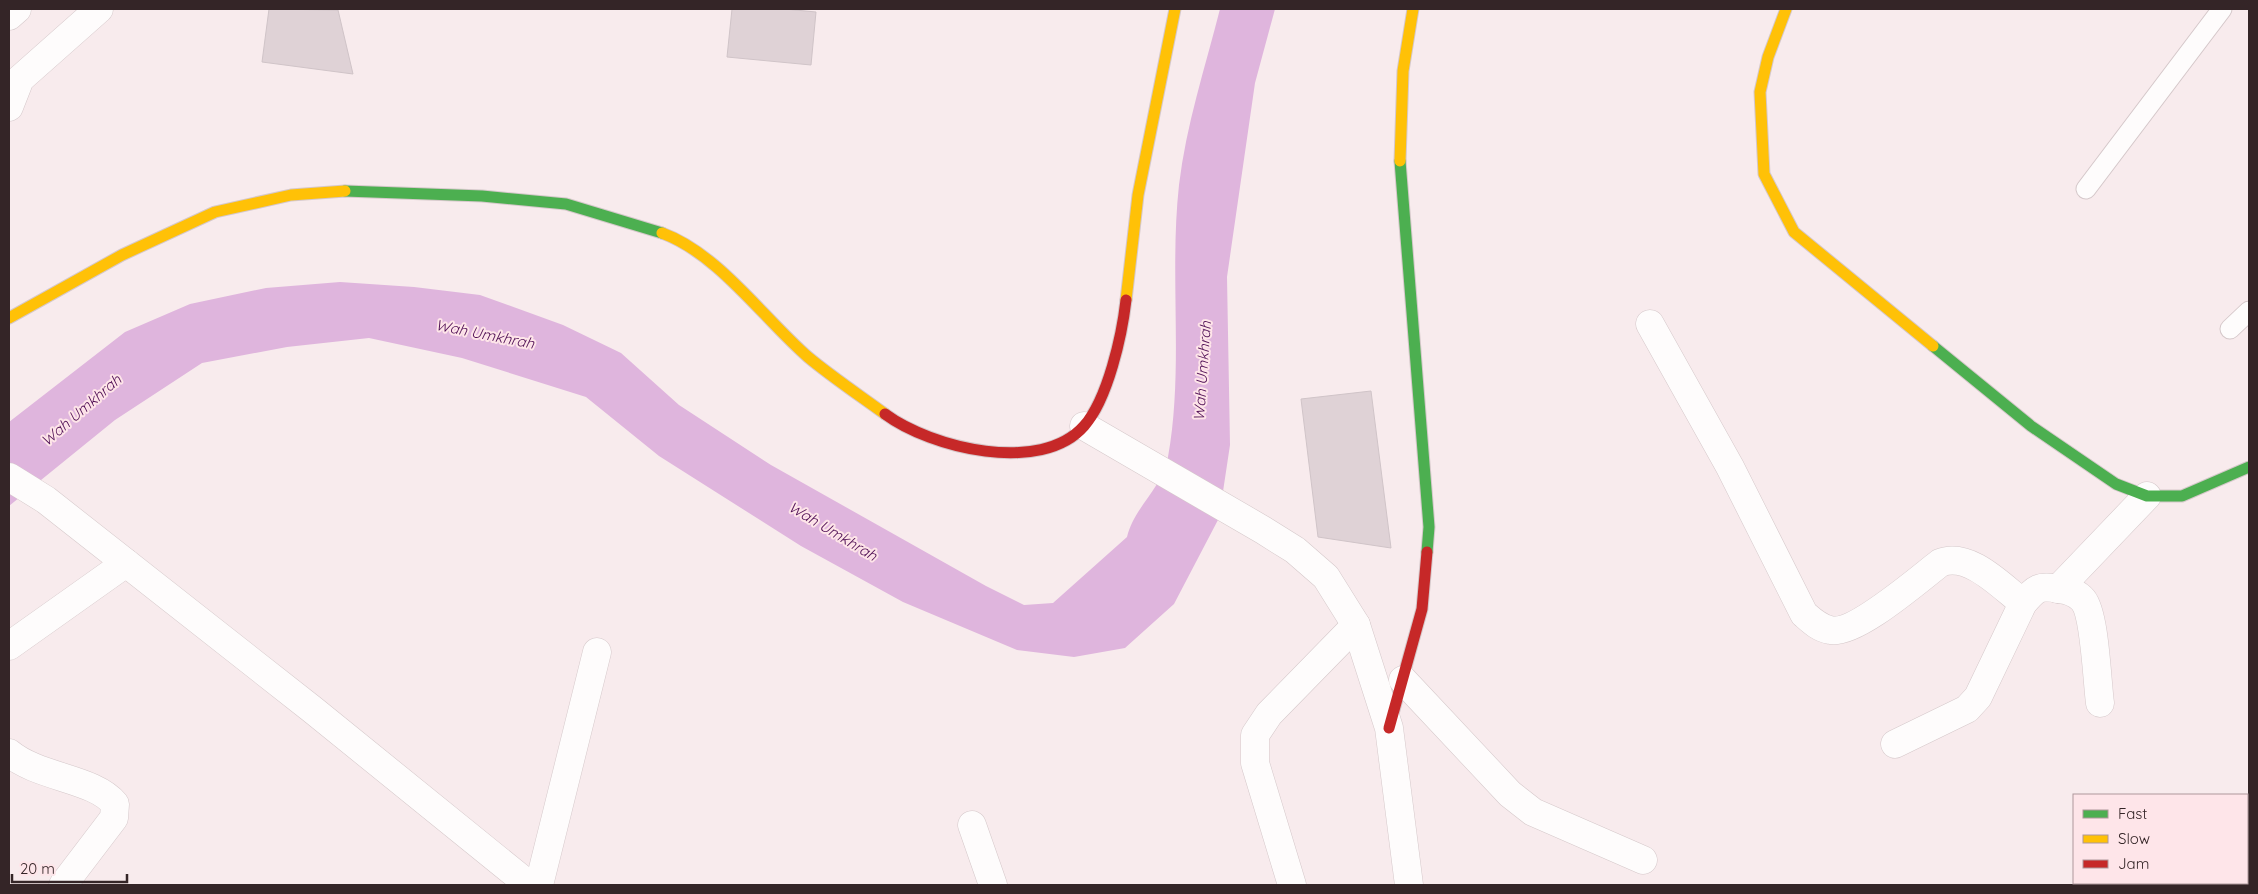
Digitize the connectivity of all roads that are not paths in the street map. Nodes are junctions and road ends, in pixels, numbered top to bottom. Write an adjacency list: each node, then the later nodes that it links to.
1 (17, 9): 7 (street)
2 (99, 9): 8 (street)
3 (1175, 9): 14 (street)
4 (1413, 9): 24 (street)
5 (1786, 9): 17 (street)
6 (2222, 9): 9 (lane)
7 (9, 16)
8 (9, 107)
9 (2086, 188)
10 (2249, 311): 13 (lane)
11 (9, 318): 14 (street)
12 (1650, 324): 20 (street)
13 (2230, 329)
14 (1084, 426): 21 (street)
15 (2249, 467): 17 (street)
16 (9, 477): 18 (street)
17 (2146, 496): 19 (street)
18 (126, 563): 22 (street); 32 (street)
19 (2058, 589): 20 (street); 25 (street)
20 (2023, 603): 27 (street)
21 (1356, 625): 26 (street); 35 (street)
22 (9, 646)
23 (597, 652): 33 (street)
24 (1403, 680): 26 (street); 30 (street)
25 (2100, 703)
26 (1390, 728): 36 (street)
27 (1895, 744)
28 (9, 753): 31 (street)
29 (972, 825): 34 (street)
30 (1643, 860)
31 (62, 885)
32 (529, 885)
33 (539, 885)
34 (993, 885)
35 (1292, 885)
36 (1409, 885)

